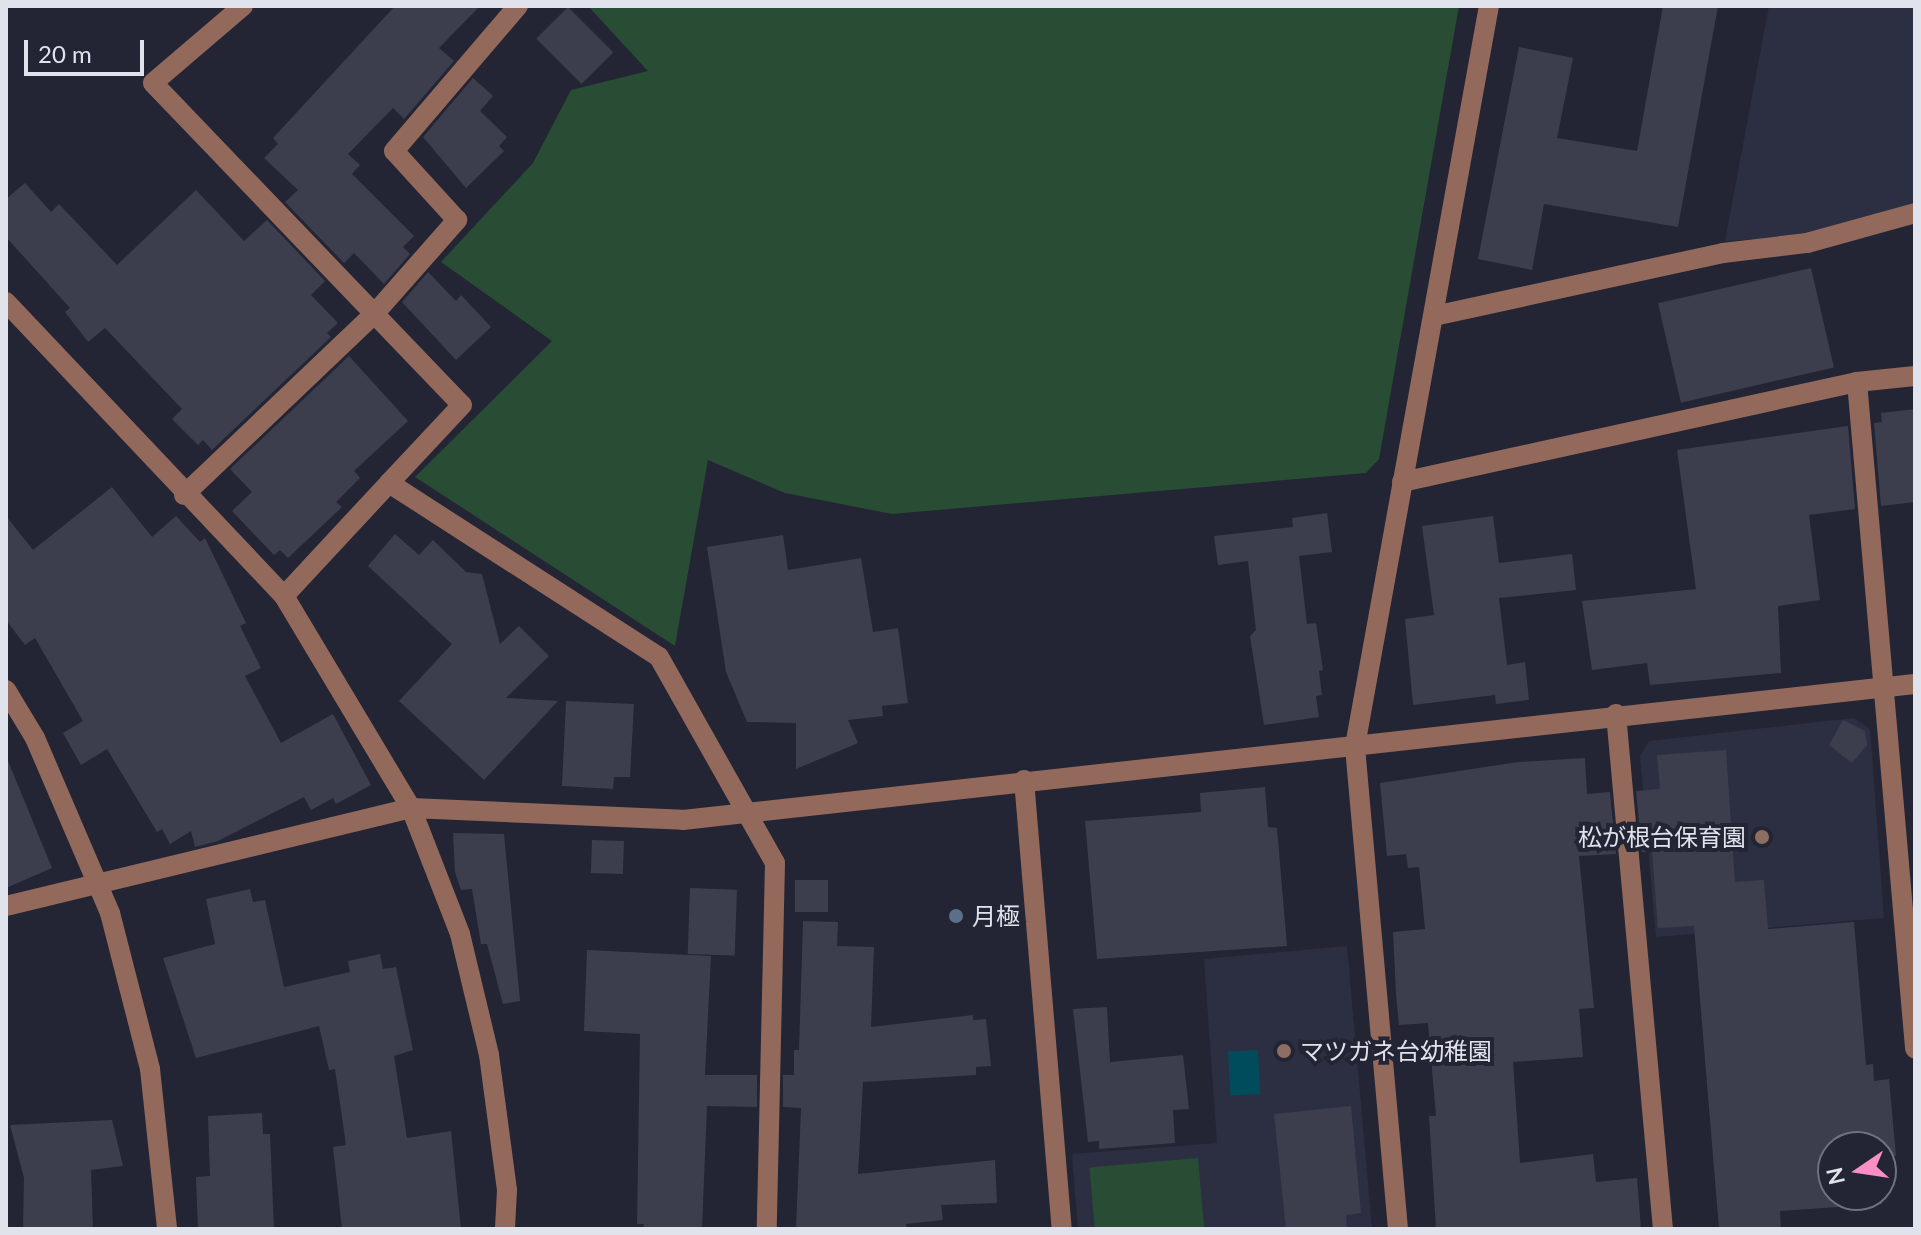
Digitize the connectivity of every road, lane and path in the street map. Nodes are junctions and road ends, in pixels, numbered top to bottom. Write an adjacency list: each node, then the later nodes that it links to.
1 (243, 6): 6 (street)
2 (518, 6): 6 (street)
3 (1489, 6): 7 (street)
4 (1915, 213): 7 (street)
5 (6, 302): 12 (street)
6 (376, 312): 11 (street); 12 (street)
7 (1434, 316): 10 (street)
8 (1915, 376): 9 (street)
9 (1857, 382): 10 (street); 15 (street)
10 (1402, 482): 18 (street)
11 (389, 483): 13 (street); 21 (street)
12 (184, 495): 13 (street)
13 (284, 596): 20 (street)
14 (1915, 684): 15 (street)
15 (1885, 688): 17 (street); 24 (street)
16 (6, 690): 22 (street)
17 (1616, 714): 18 (street); 30 (street)
18 (1355, 746): 19 (street); 29 (street)
19 (1024, 780): 21 (street); 28 (street)
20 (411, 808): 21 (street); 22 (street); 26 (street)
21 (743, 811): 27 (street)
22 (100, 884): 23 (street); 25 (street)
23 (6, 906)
24 (1915, 1048)
25 (167, 1229)
26 (505, 1229)
27 (767, 1229)
28 (1062, 1229)
29 (1398, 1229)
30 (1663, 1229)

